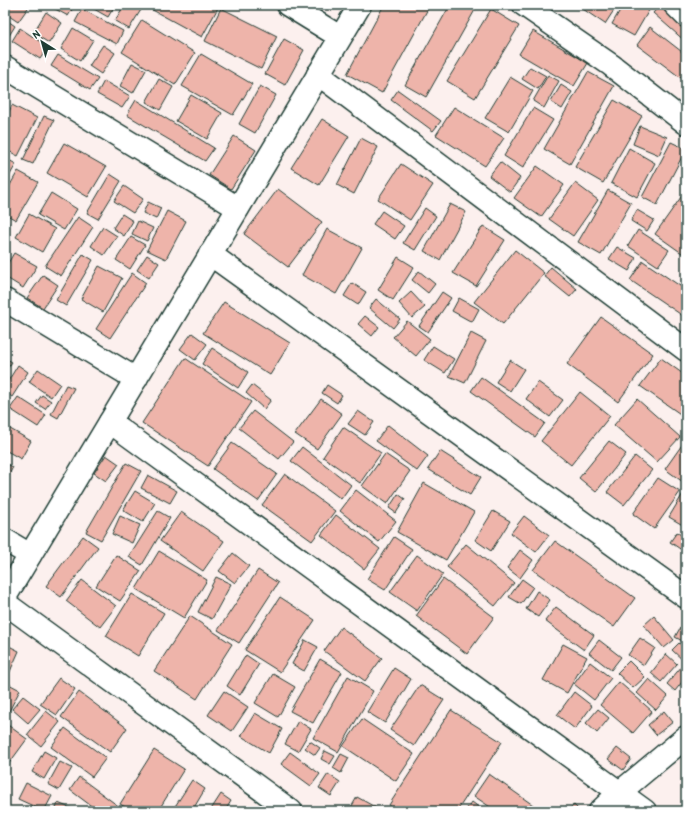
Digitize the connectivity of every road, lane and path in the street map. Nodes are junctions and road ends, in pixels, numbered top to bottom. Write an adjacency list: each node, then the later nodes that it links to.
1 (288, 5): 6 (street)
2 (360, 5): 6 (street)
3 (524, 5): 9 (street)
4 (675, 5): 5 (street)
5 (686, 16)
6 (340, 37): 8 (street)
7 (5, 67): 10 (street)
8 (318, 74): 10 (street); 13 (street)
9 (686, 123)
10 (238, 208): 11 (street)
11 (210, 254): 14 (street); 19 (street)
12 (5, 300): 14 (street)
13 (686, 350)
14 (136, 379): 15 (street)
15 (110, 422): 17 (street); 22 (street)
16 (5, 540): 17 (street)
17 (30, 555): 18 (street)
18 (5, 597)
19 (686, 597)
20 (5, 603): 23 (street)
21 (686, 737): 22 (street)
22 (620, 792): 24 (street); 25 (street)
23 (292, 811)
24 (600, 811)
25 (645, 811)

